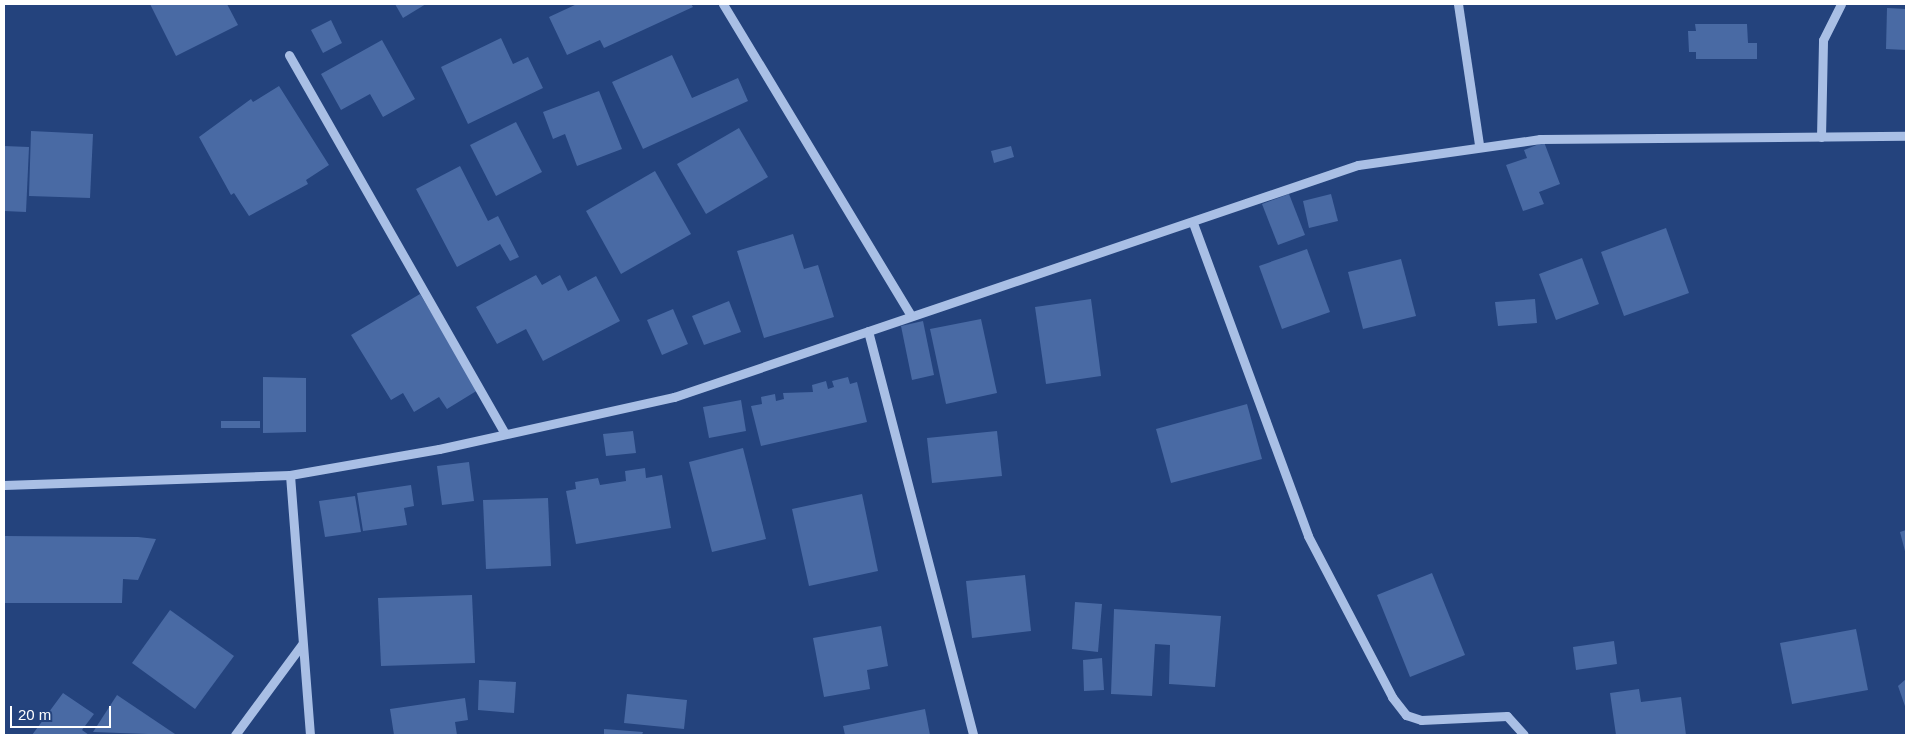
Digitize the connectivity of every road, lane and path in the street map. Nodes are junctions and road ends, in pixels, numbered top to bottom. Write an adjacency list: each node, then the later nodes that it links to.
1 (723, 4): 9 (street)
2 (1458, 4): 7 (street)
3 (1841, 4): 6 (street)
4 (289, 55): 11 (street)
5 (1906, 136): 6 (street)
6 (1821, 137): 7 (street)
7 (1479, 144): 8 (street)
8 (1193, 223): 9 (street); 18 (street)
9 (911, 316): 10 (street)
10 (868, 331): 11 (street); 17 (street)
11 (505, 434): 12 (street)
12 (290, 475): 13 (street); 14 (street)
13 (4, 486)
14 (302, 644): 15 (street); 16 (street)
15 (235, 735)
16 (310, 735)
17 (973, 735)
18 (1524, 735)

